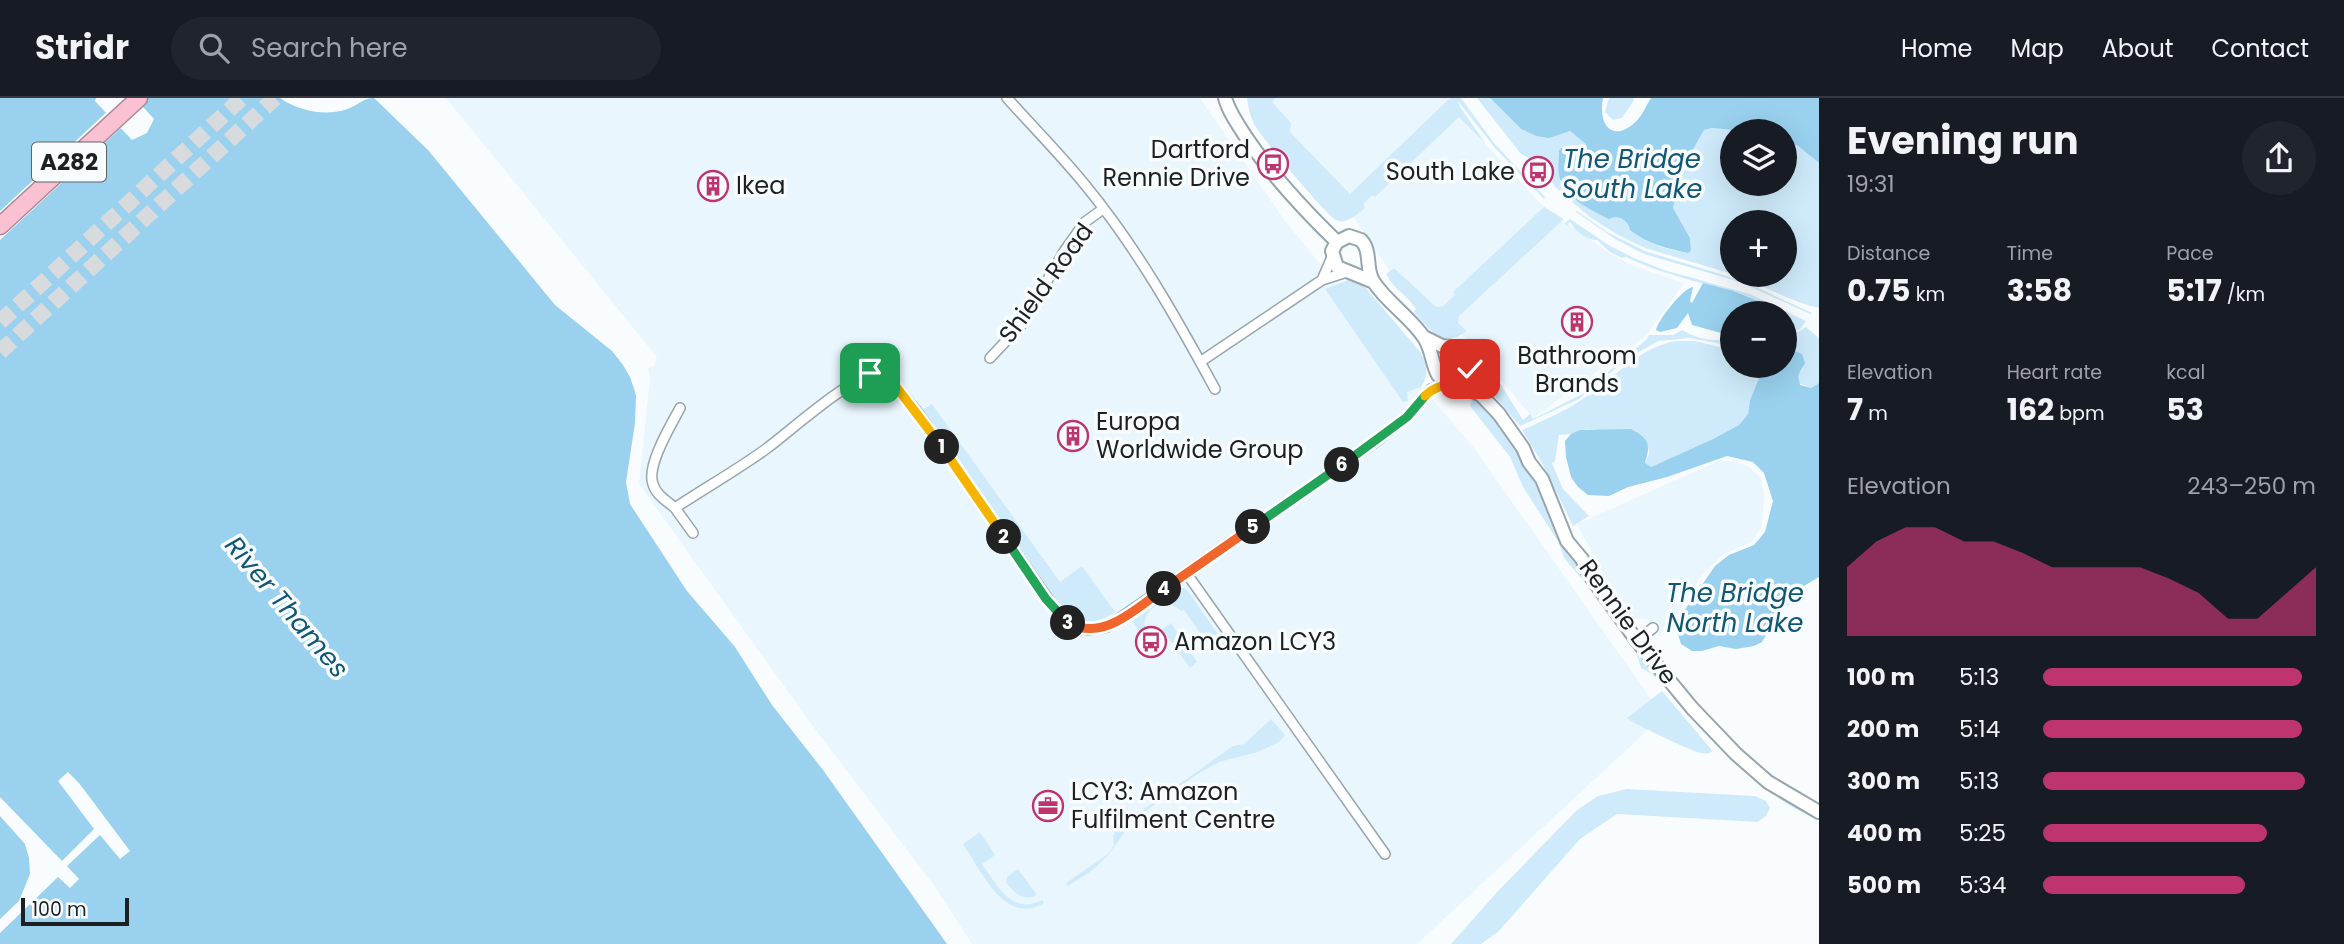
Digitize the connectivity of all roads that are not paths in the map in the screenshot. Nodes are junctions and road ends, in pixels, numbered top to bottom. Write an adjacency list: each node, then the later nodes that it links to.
1 (139, 98): 5 (highway, A282)
2 (1007, 98): 4 (street)
3 (1229, 102): 6 (street)
4 (1103, 209): 14 (street, Shield Road); 15 (street)
5 (0, 226)
6 (1336, 242): 7 (street); 8 (street, Rennie Drive)
7 (1332, 257): 9 (street, Rennie Drive); 10 (street)
8 (1366, 262): 9 (street); 11 (street, Rennie Drive)
9 (1350, 272): 10 (street); 11 (street, Rennie Drive)
10 (1322, 280): 15 (street)
11 (1374, 282): 12 (street, Rennie Drive)
12 (1423, 337): 13 (street, Rennie Drive); 16 (street, Rennie Drive)
13 (1448, 347): 16 (street); 17 (street, Rennie Drive)
14 (990, 358)
15 (1200, 362): 19 (street)
16 (1435, 366): 18 (street, Rennie Drive); 20 (street)
17 (1470, 369): 18 (street); 21 (street, Rennie Drive)
18 (1452, 382): 20 (street); 21 (street, Rennie Drive)
19 (1214, 389)
20 (1428, 392): 25 (street)
21 (1481, 395): 27 (street, Rennie Drive)
22 (680, 408): 23 (street)
23 (676, 508): 24 (street); 25 (street)
24 (693, 533)
25 (1187, 574): 29 (street)
26 (1653, 628): 27 (street)
27 (1637, 641): 28 (street, Rennie Drive)
28 (1819, 812)
29 (1385, 854)

